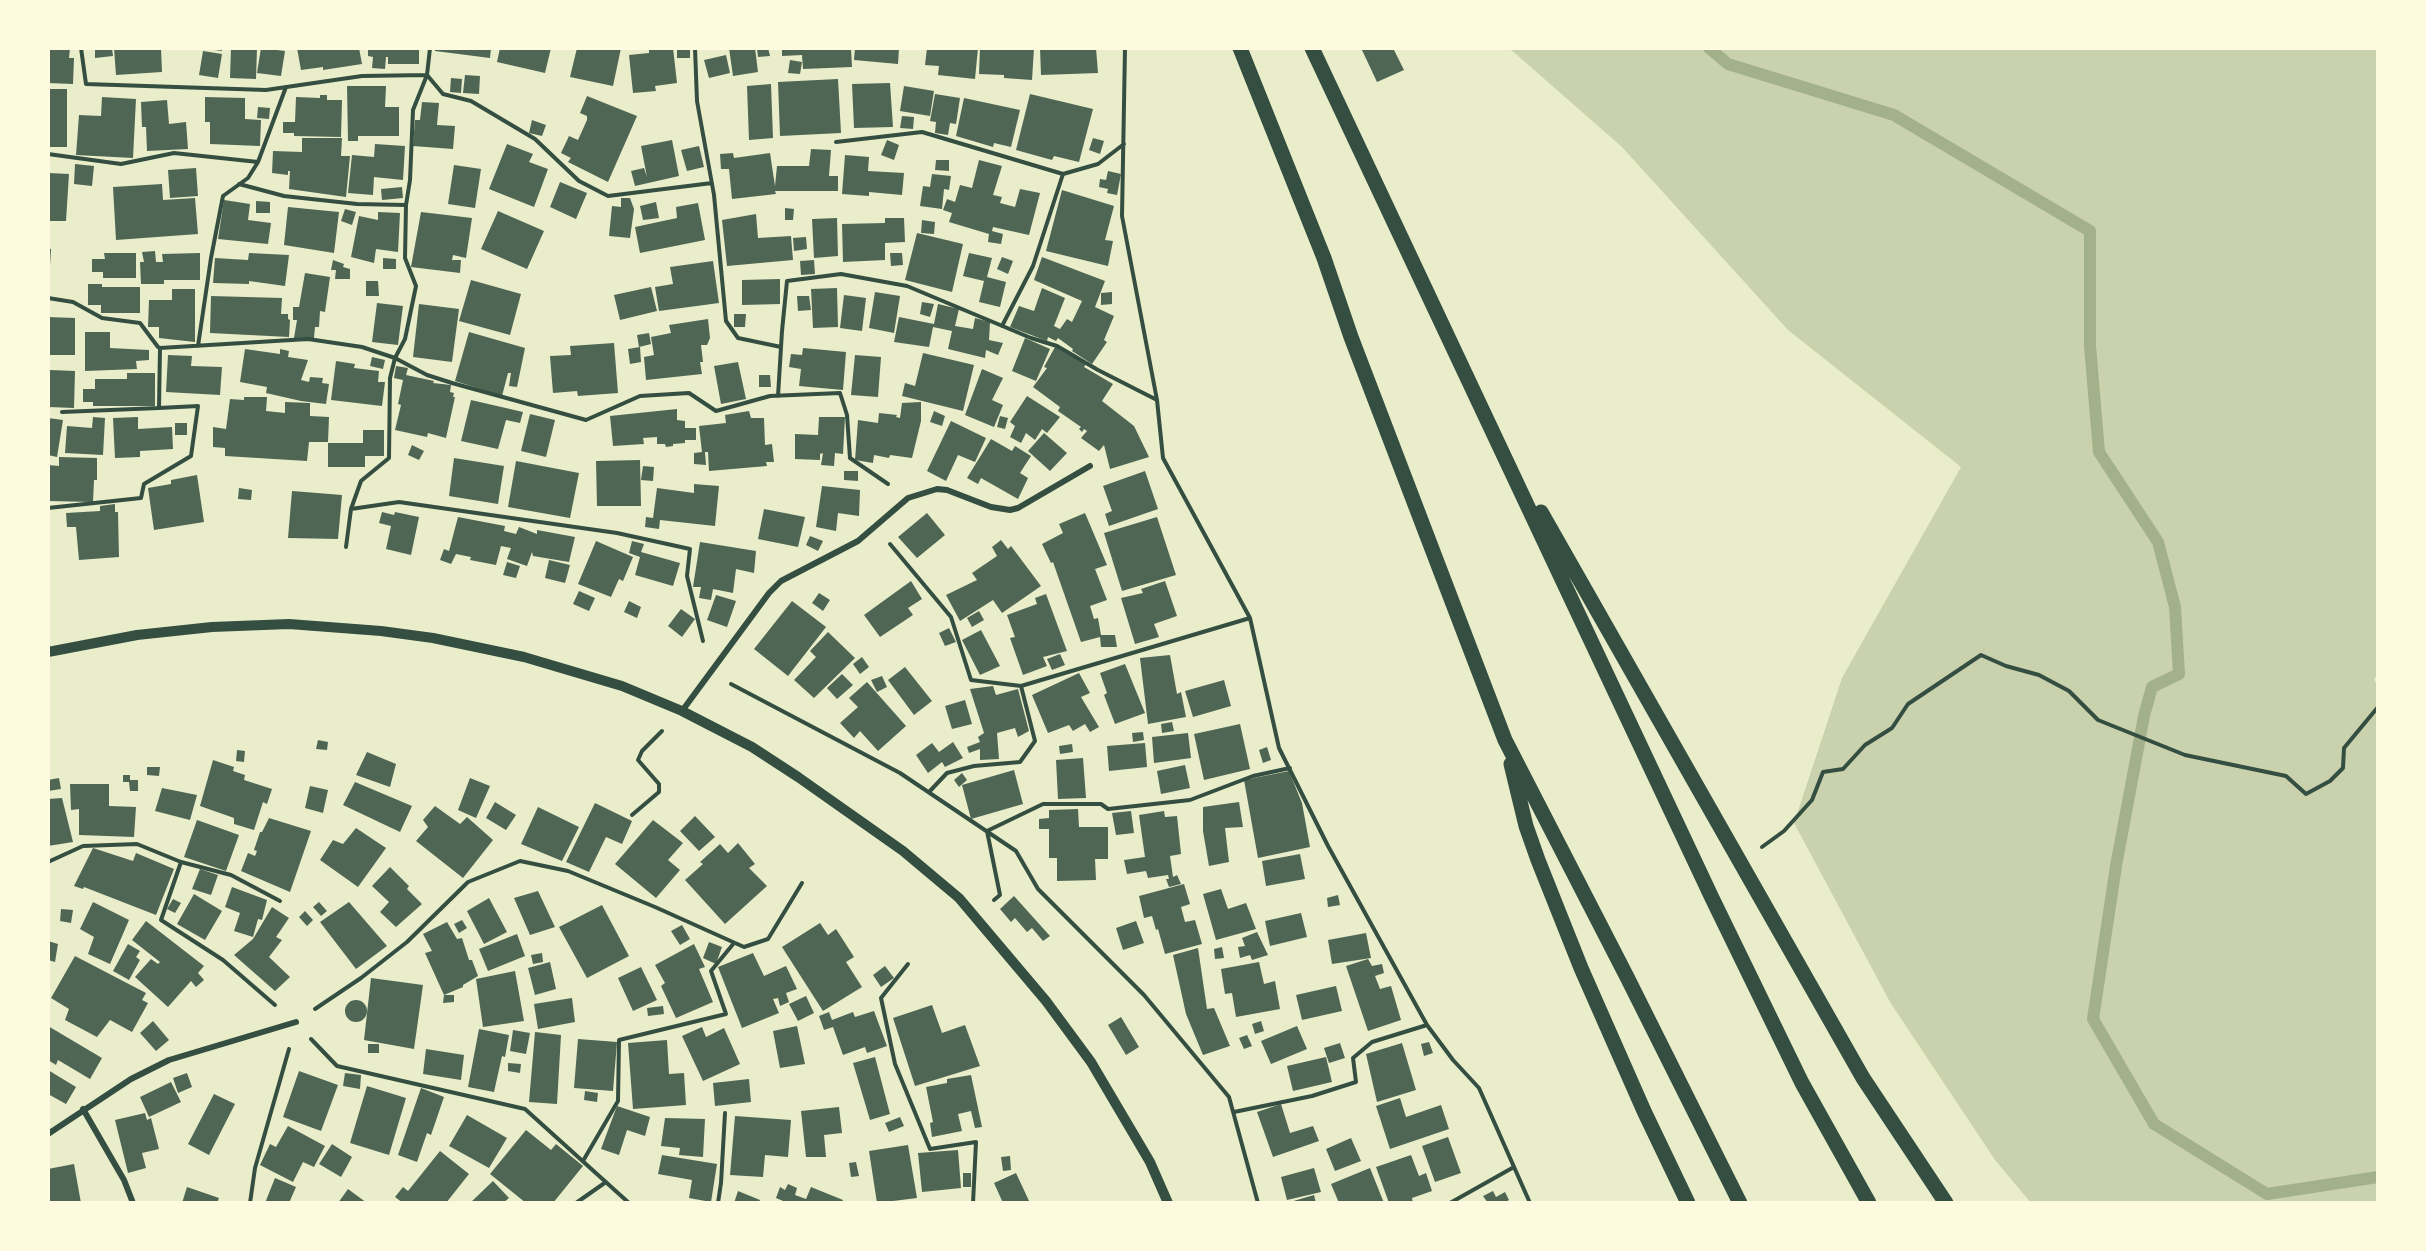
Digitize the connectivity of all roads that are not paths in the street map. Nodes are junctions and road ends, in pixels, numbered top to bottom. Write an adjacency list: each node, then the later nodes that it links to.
1 (1240, 48): 7 (main road)
2 (1312, 48): 3 (main road)
3 (1497, 437): 15 (main road); 16 (main road)
4 (1090, 466): 6 (street)
5 (48, 652): 6 (street)
6 (682, 711): 12 (street)
7 (1505, 740): 13 (main road); 14 (main road)
8 (296, 1022): 9 (street)
9 (83, 1109): 10 (street); 11 (street)
10 (48, 1134)
11 (134, 1203)
12 (1168, 1203)
13 (1688, 1203)
14 (1740, 1203)
15 (1869, 1203)
16 (1946, 1203)

